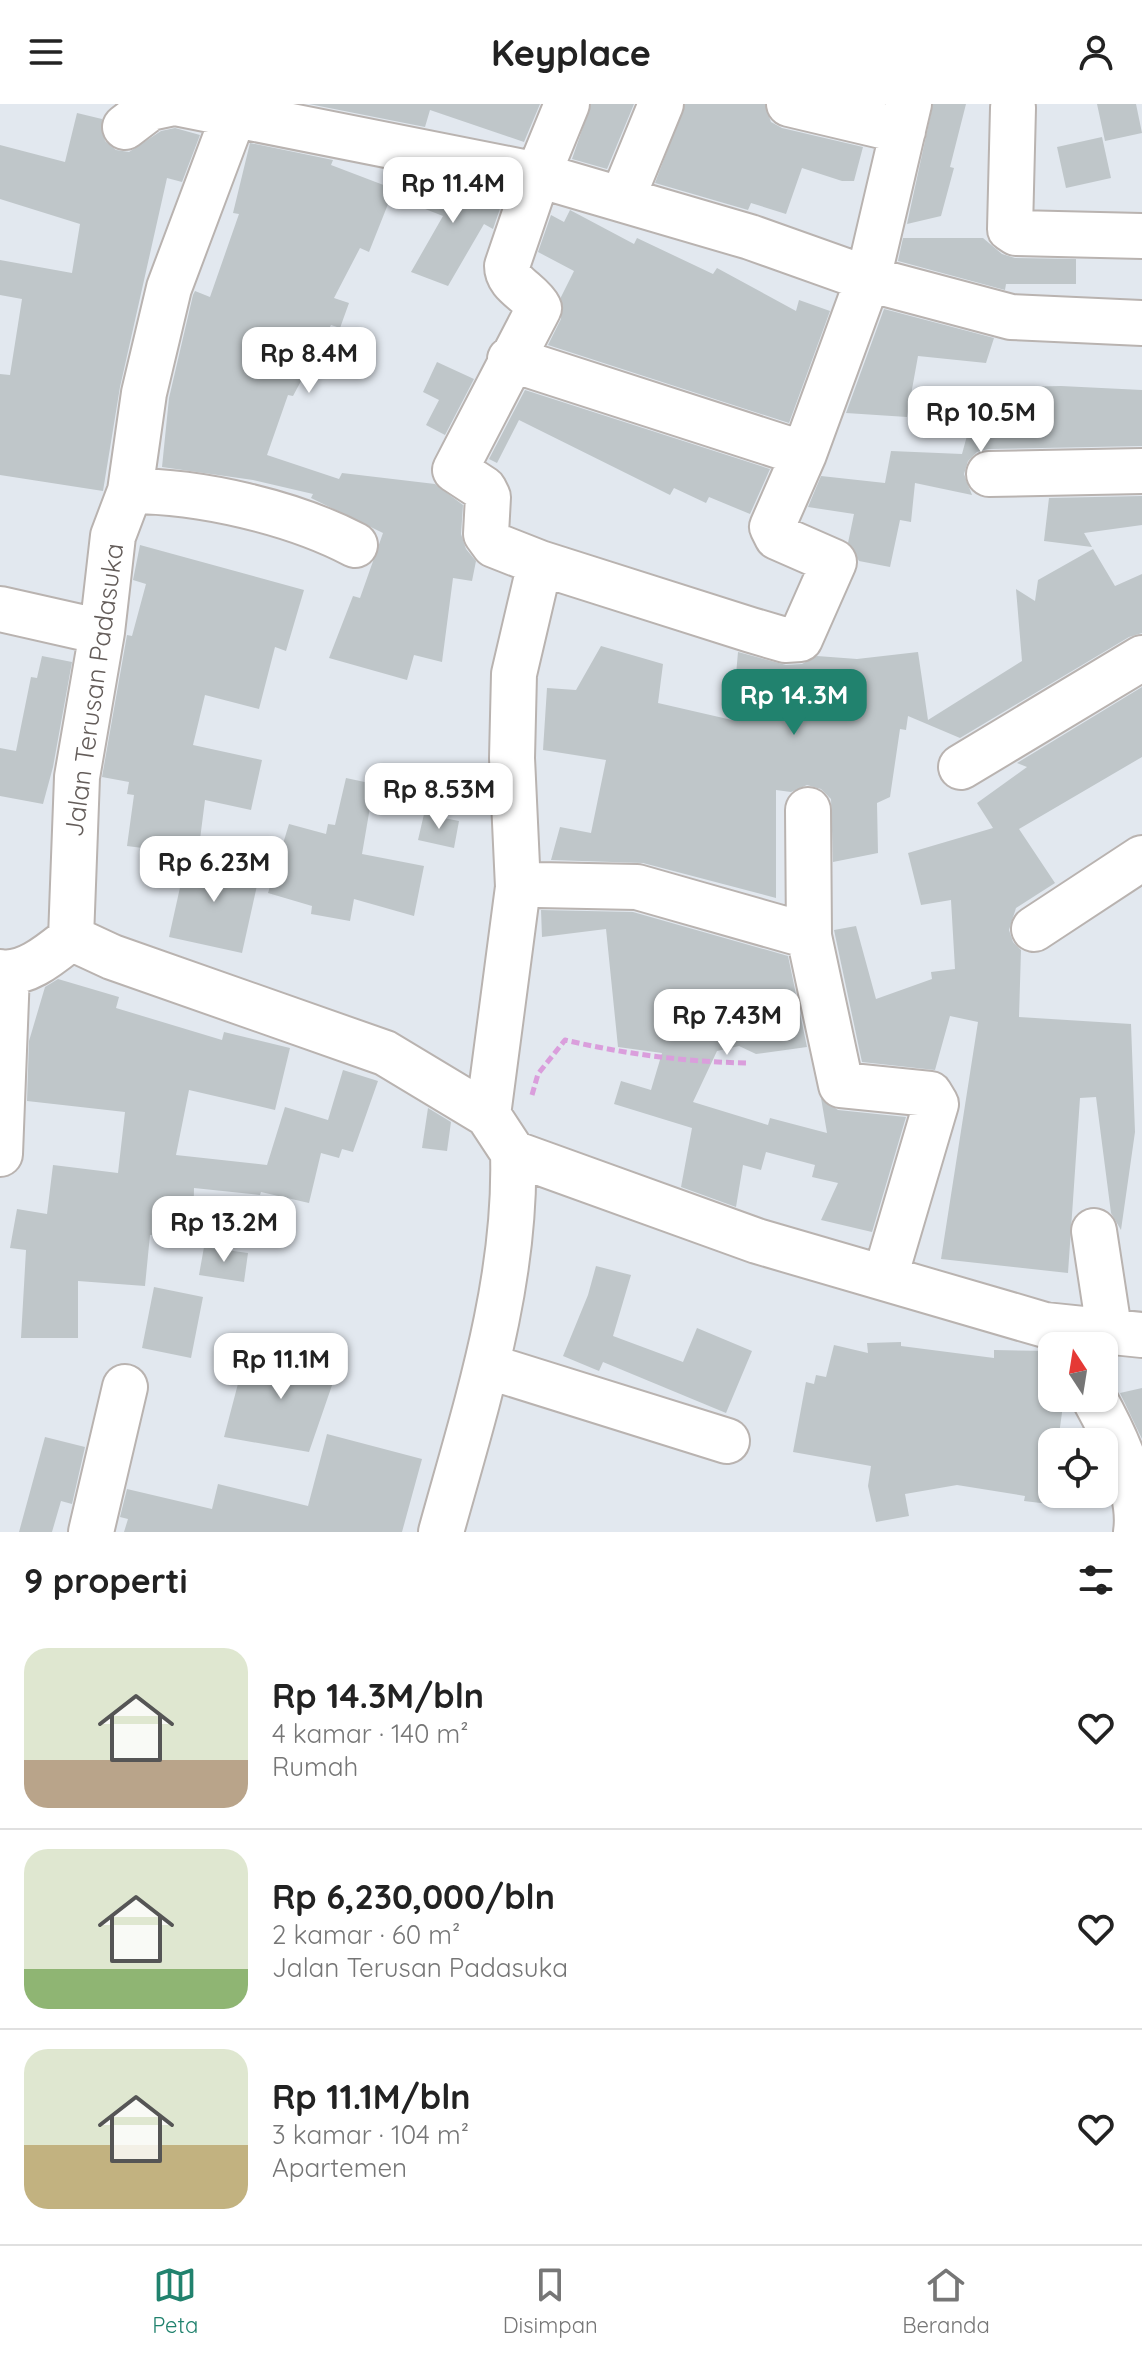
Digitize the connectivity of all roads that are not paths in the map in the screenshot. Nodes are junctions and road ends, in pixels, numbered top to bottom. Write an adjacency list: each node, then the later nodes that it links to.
1 (169, 104): 9 (street)
2 (180, 104): 7 (street)
3 (567, 104): 10 (street)
4 (661, 104): 11 (street)
5 (789, 104): 8 (street)
6 (1013, 108): 12 (street)
7 (236, 109): 10 (street); 19 (street, Jalan Terusan Padasuka)
8 (906, 117): 13 (street)
9 (125, 127)
10 (538, 175): 11 (street); 15 (street)
11 (622, 199): 13 (street)
12 (1142, 236)
13 (868, 279): 14 (street); 16 (street)
14 (1142, 323)
15 (510, 359): 16 (street); 21 (street)
16 (804, 454): 21 (street)
17 (1142, 471): 18 (street)
18 (989, 474)
19 (130, 491): 20 (street); 23 (street, Jalan Terusan Padasuka)
20 (355, 545)
21 (540, 563): 33 (street)
22 (0, 609): 23 (street)
23 (102, 632): 31 (street, Jalan Terusan Padasuka)
24 (1142, 658): 25 (street)
25 (961, 767)
26 (808, 810): 30 (street)
27 (1137, 872): 29 (street)
28 (538, 885): 30 (street)
29 (1034, 929)
30 (809, 936): 37 (street)
31 (71, 938): 32 (street); 33 (street)
32 (4, 973): 35 (street)
33 (488, 1115): 34 (street)
34 (513, 1153): 37 (street); 40 (street)
35 (0, 1154)
36 (1094, 1231): 39 (street)
37 (885, 1277): 38 (street)
38 (1088, 1332)
39 (1107, 1332)
40 (487, 1366): 43 (street); 45 (street)
41 (125, 1387): 44 (street)
42 (1102, 1412): 46 (street)
43 (727, 1441)
44 (91, 1532)
45 (441, 1532)
46 (1136, 1532)

